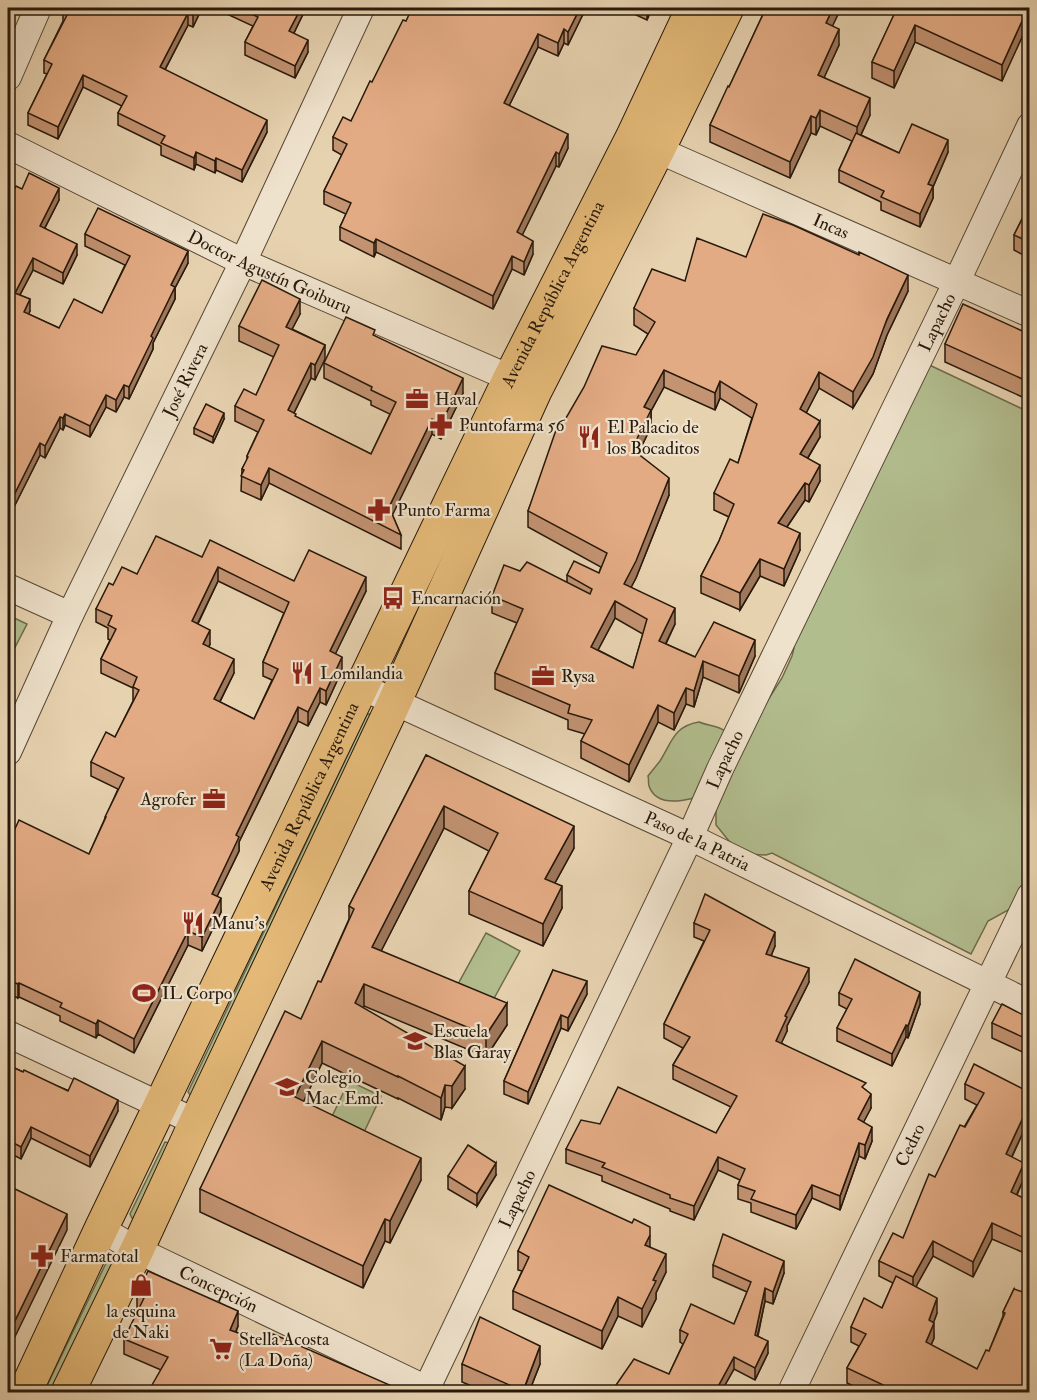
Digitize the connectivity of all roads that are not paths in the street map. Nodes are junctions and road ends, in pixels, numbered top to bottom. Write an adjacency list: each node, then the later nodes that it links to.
1 (38, 8): 5 (street)
2 (361, 8): 9 (street, José Rivera)
3 (693, 8): 7 (highway, Avenida República Argentina)
4 (727, 8): 7 (highway, Avenida República Argentina)
5 (8, 77)
6 (1029, 126): 10 (street, Lapacho)
7 (646, 143): 10 (street, Incas); 12 (highway, Avenida República Argentina)
8 (8, 146): 9 (street, Doctor Agustín Goiburu)
9 (243, 262): 12 (street, Doctor Agustín Goiburu); 14 (street, José Rivera)
10 (957, 281): 11 (street, Incas); 18 (street, Lapacho)
11 (1029, 314)
12 (522, 385): 15 (highway, Avenida República Argentina); 16 (highway, Avenida República Argentina)
13 (8, 587): 14 (street)
14 (70, 615): 17 (street, José Rivera)
15 (362, 687): 16 (street, Paso de la Patria); 23 (highway, Avenida República Argentina)
16 (394, 703): 18 (street, Paso de la Patria); 24 (highway, Avenida República Argentina)
17 (8, 752)
18 (690, 837): 20 (street, Paso de la Patria); 27 (street, Lapacho)
19 (1029, 896): 20 (street, Cedro)
20 (988, 984): 21 (street, Paso de la Patria); 30 (street, Cedro)
21 (1029, 1004)
22 (8, 1035): 23 (street)
23 (161, 1106): 24 (street); 25 (highway, Avenida República Argentina)
24 (196, 1122): 26 (highway, Avenida República Argentina)
25 (101, 1229): 26 (street, Concepción); 28 (highway, Avenida República Argentina)
26 (137, 1250): 27 (street, Concepción); 29 (highway, Avenida República Argentina)
27 (428, 1391)
28 (26, 1392)
29 (68, 1392)
30 (790, 1392)

